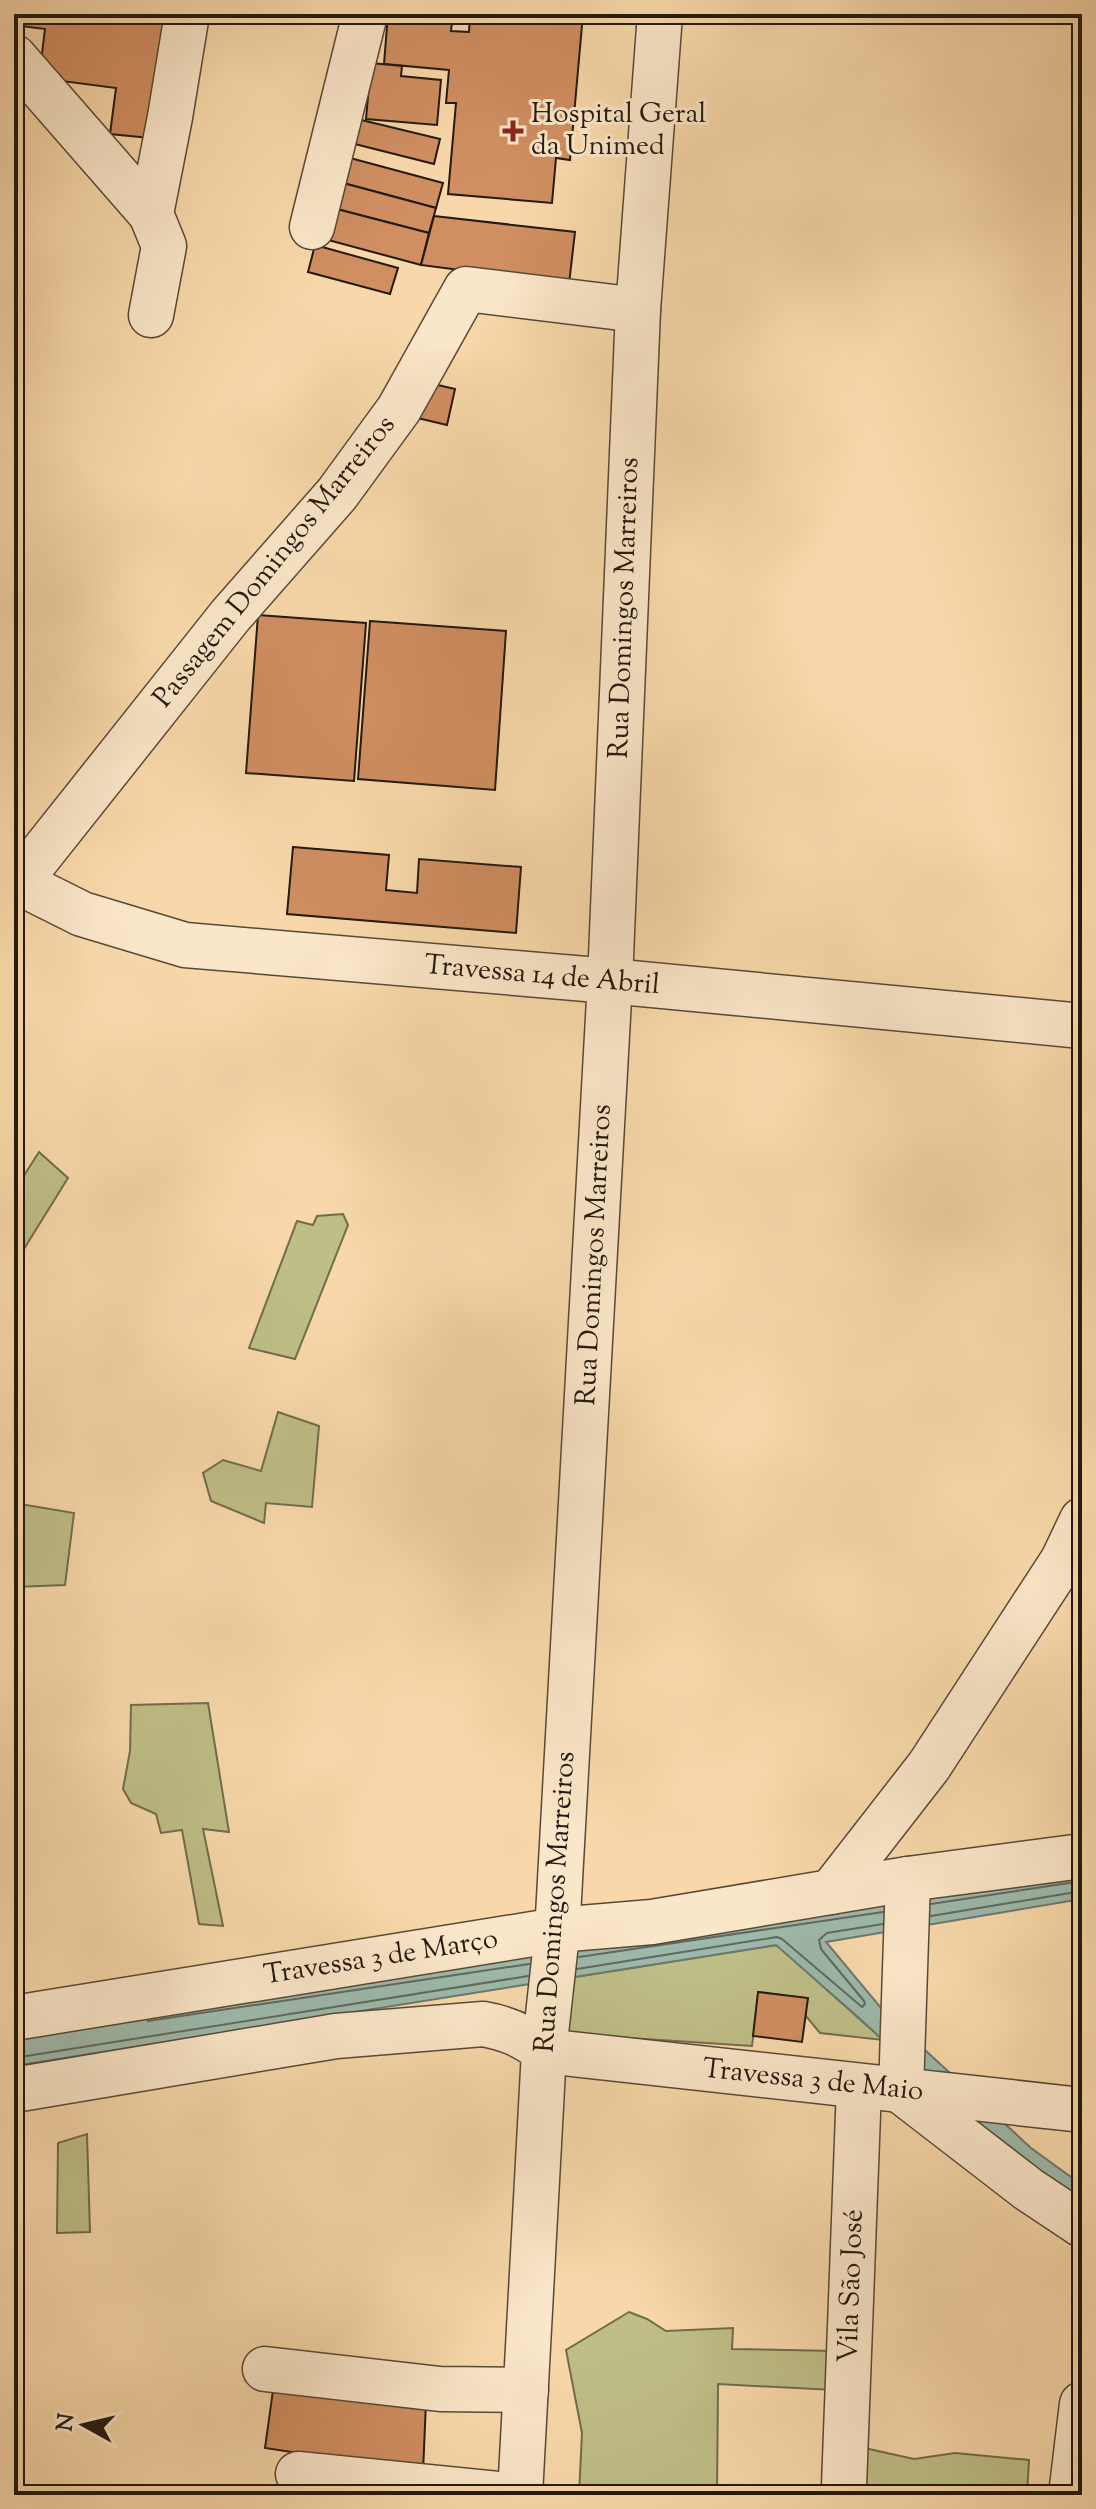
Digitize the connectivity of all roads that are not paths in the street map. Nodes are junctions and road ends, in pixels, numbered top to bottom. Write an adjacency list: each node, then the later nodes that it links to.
1 (187, 14): 5 (street)
2 (365, 14): 6 (street)
3 (660, 14): 7 (street, Rua Domingos Marreiros)
4 (14, 57): 5 (street)
5 (151, 214): 8 (street)
6 (312, 227)
7 (638, 310): 9 (street, Passagem Domingos Marreiros); 10 (street, Rua Domingos Marreiros)
8 (151, 315)
9 (16, 882): 10 (street, Travessa 14 de Abril)
10 (610, 981): 11 (street, Travessa 14 de Abril); 16 (street, Rua Domingos Marreiros)
11 (1082, 1026)
12 (1082, 1520): 14 (street)
13 (1082, 1856): 15 (street, Travessa 3 de Março)
14 (831, 1892): 15 (street, Travessa 3 de Março); 16 (street, Travessa 3 de Março)
15 (906, 1901): 19 (street, Vila São José)
16 (557, 1932): 17 (street, Travessa 3 de Março); 18 (street, Rua Domingos Marreiros)
17 (14, 2018)
18 (545, 2042): 19 (street, Travessa 3 de Maio); 20 (street); 24 (street, Rua Domingos Marreiros)
19 (899, 2072): 21 (street, Travessa 3 de Maio); 22 (street); 27 (street, Vila São José)
20 (14, 2090)
21 (1063, 2109)
22 (1082, 2225)
23 (265, 2369): 24 (street)
24 (526, 2390): 29 (street, Rua Domingos Marreiros)
25 (1082, 2404): 30 (street)
26 (298, 2474): 28 (street)
27 (844, 2486)
28 (509, 2495)
29 (520, 2495)
30 (1071, 2495)

